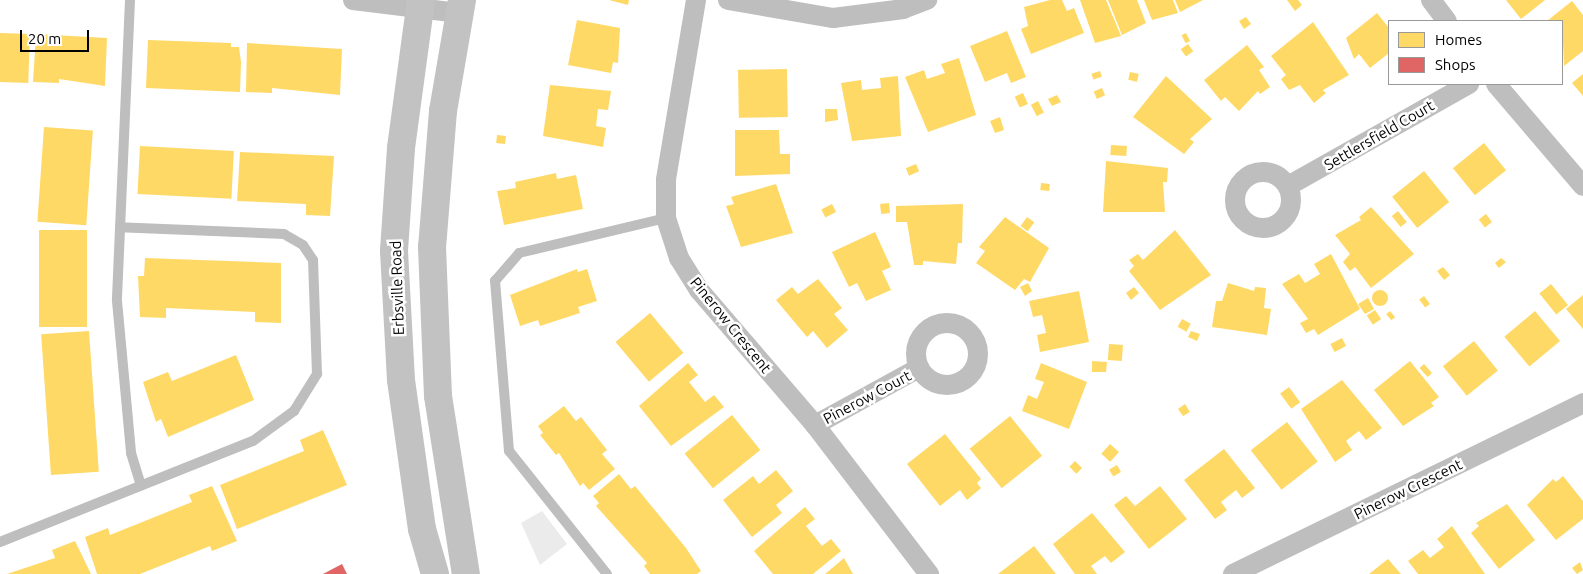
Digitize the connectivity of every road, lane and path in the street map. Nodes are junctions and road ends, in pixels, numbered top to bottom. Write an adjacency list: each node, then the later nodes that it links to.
1 (130, 0): 15 (lane)
2 (353, 0): 7 (street)
3 (696, 0): 14 (street, Pinerow Crescent)
4 (728, 0): 5 (street)
5 (927, 0)
6 (1431, 0): 9 (street)
7 (420, 4): 8 (street); 21 (main road, Erbsville Road)
8 (461, 6): 22 (main road)
9 (1447, 20)
10 (1467, 85): 12 (street, Settlersfield Court)
11 (1497, 85): 13 (street)
12 (1288, 186)
13 (1583, 186)
14 (666, 218): 18 (street, Pinerow Crescent); 23 (lane)
15 (120, 227): 19 (lane); 19 (lane)
16 (920, 368): 18 (street, Pinerow Court)
17 (1583, 403): 25 (street, Pinerow Crescent)
18 (815, 425): 24 (street, Pinerow Crescent)
19 (141, 486): 20 (lane)
20 (0, 542)
21 (435, 574)
22 (466, 574)
23 (607, 574)
24 (929, 574)
25 (1232, 574)

